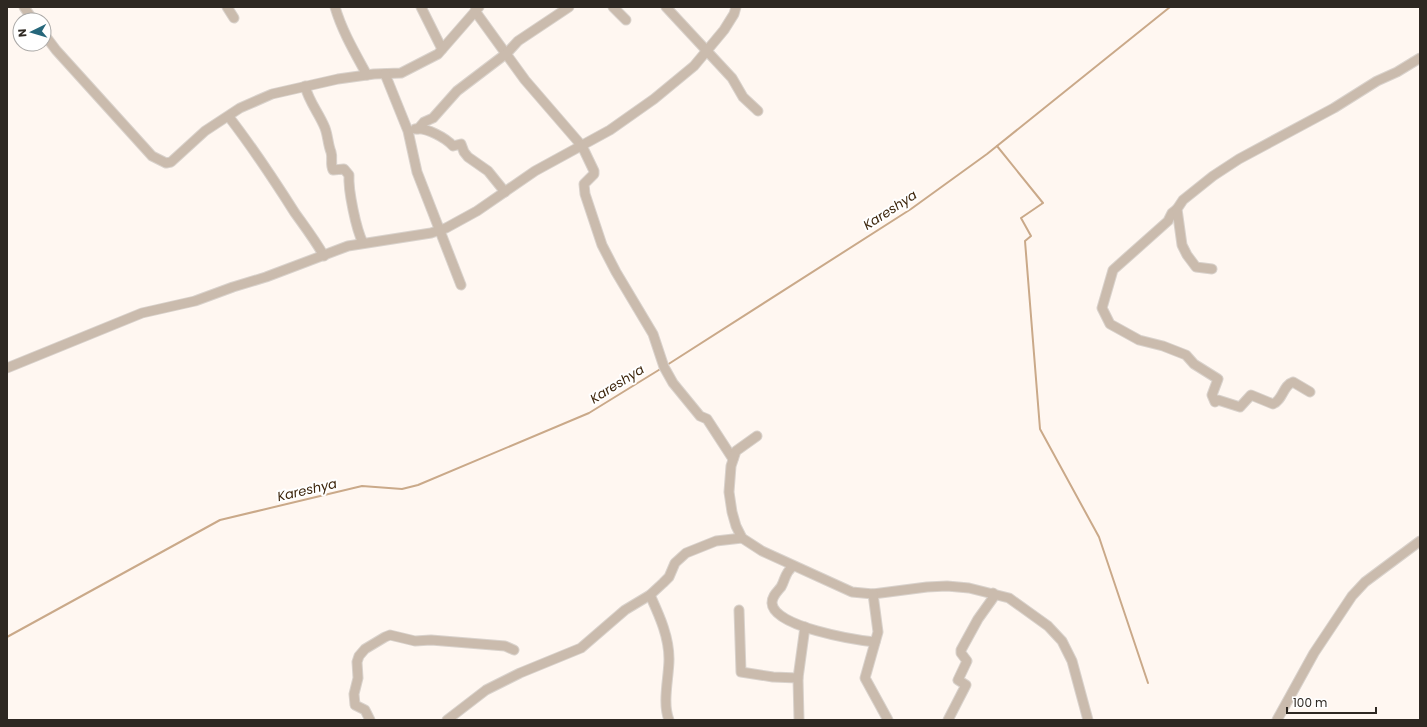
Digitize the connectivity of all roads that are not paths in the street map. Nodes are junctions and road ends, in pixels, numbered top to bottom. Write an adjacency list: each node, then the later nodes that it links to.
1 (227, 7): 10 (street)
2 (335, 7): 18 (street)
3 (421, 7): 13 (street)
4 (569, 7): 15 (street)
5 (613, 7): 11 (street)
6 (666, 7): 14 (street)
7 (728, 7): 9 (street)
8 (477, 9): 13 (street); 15 (street)
9 (735, 11): 14 (street)
10 (234, 18)
11 (626, 20)
12 (52, 45): 21 (street)
13 (442, 49): 17 (street)
14 (706, 51): 20 (street); 24 (street)
15 (507, 53): 22 (street); 24 (street)
16 (1420, 58): 26 (street)
17 (385, 74): 18 (street); 23 (street)
18 (367, 75): 19 (street)
19 (305, 86): 21 (street); 28 (street)
20 (758, 111)
21 (229, 117): 29 (street)
22 (418, 129): 23 (street); 25 (street)
23 (408, 132): 27 (street)
24 (582, 146): 25 (street); 35 (street)
25 (505, 192): 27 (street)
26 (1177, 210): 30 (street); 33 (street)
27 (440, 231): 28 (street); 31 (street)
28 (363, 243): 29 (street)
29 (324, 256): 32 (street)
30 (1212, 269)
31 (461, 285)
32 (7, 368)
33 (1310, 392)
34 (757, 436): 35 (street)
35 (732, 459): 36 (street)
36 (742, 538): 38 (street); 41 (street)
37 (1420, 541): 54 (street)
38 (793, 566): 40 (street); 43 (street)
39 (993, 593): 40 (street); 52 (street); 53 (street)
40 (873, 594): 44 (street)
41 (650, 595): 48 (street); 49 (street)
42 (739, 610): 46 (street)
43 (805, 627): 44 (street); 46 (street)
44 (875, 642): 51 (street)
45 (514, 650): 47 (street)
46 (798, 678): 50 (street)
47 (370, 720)
48 (447, 720)
49 (669, 720)
50 (799, 720)
51 (888, 720)
52 (948, 720)
53 (1088, 720)
54 (1277, 720)

